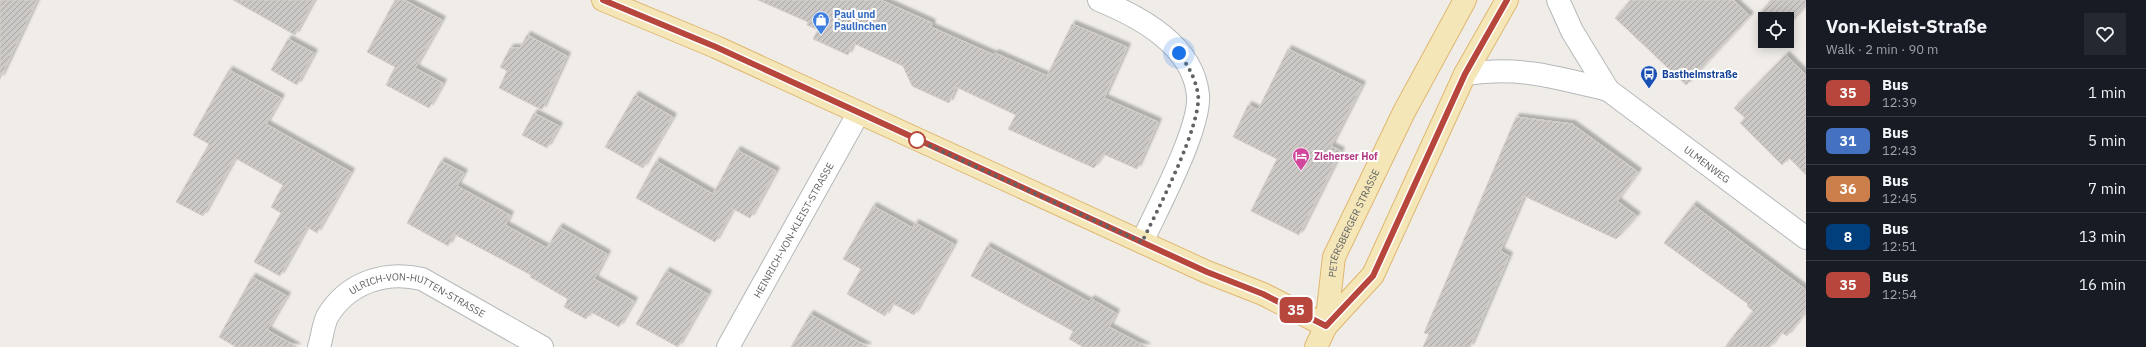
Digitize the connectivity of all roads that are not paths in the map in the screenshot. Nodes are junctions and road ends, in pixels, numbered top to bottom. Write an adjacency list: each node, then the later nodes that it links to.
1 (1100, 0): 10 (street)
2 (1465, 0): 11 (main road, PETERSBERGER STRASSE)
3 (1507, 0): 6 (main road, PETERSBERGER STRASSE)
4 (1558, 0): 7 (street, ULMENWEG)
5 (609, 1): 8 (main road)
6 (1465, 74): 7 (street, ULMENWEG); 11 (main road, PETERSBERGER STRASSE)
7 (1608, 90): 9 (street, ULMENWEG)
8 (858, 114): 10 (main road); 14 (street, HEINRICH-VON-KLEIST-STRASSE)
9 (1806, 238)
10 (1142, 242): 11 (main road)
11 (1326, 326): 15 (main road, PETERSBERGER STRASSE)
12 (319, 347): 13 (street, ULRICH-VON-HUTTEN-STRASSE)
13 (542, 347)
14 (728, 347)
15 (1316, 347)

